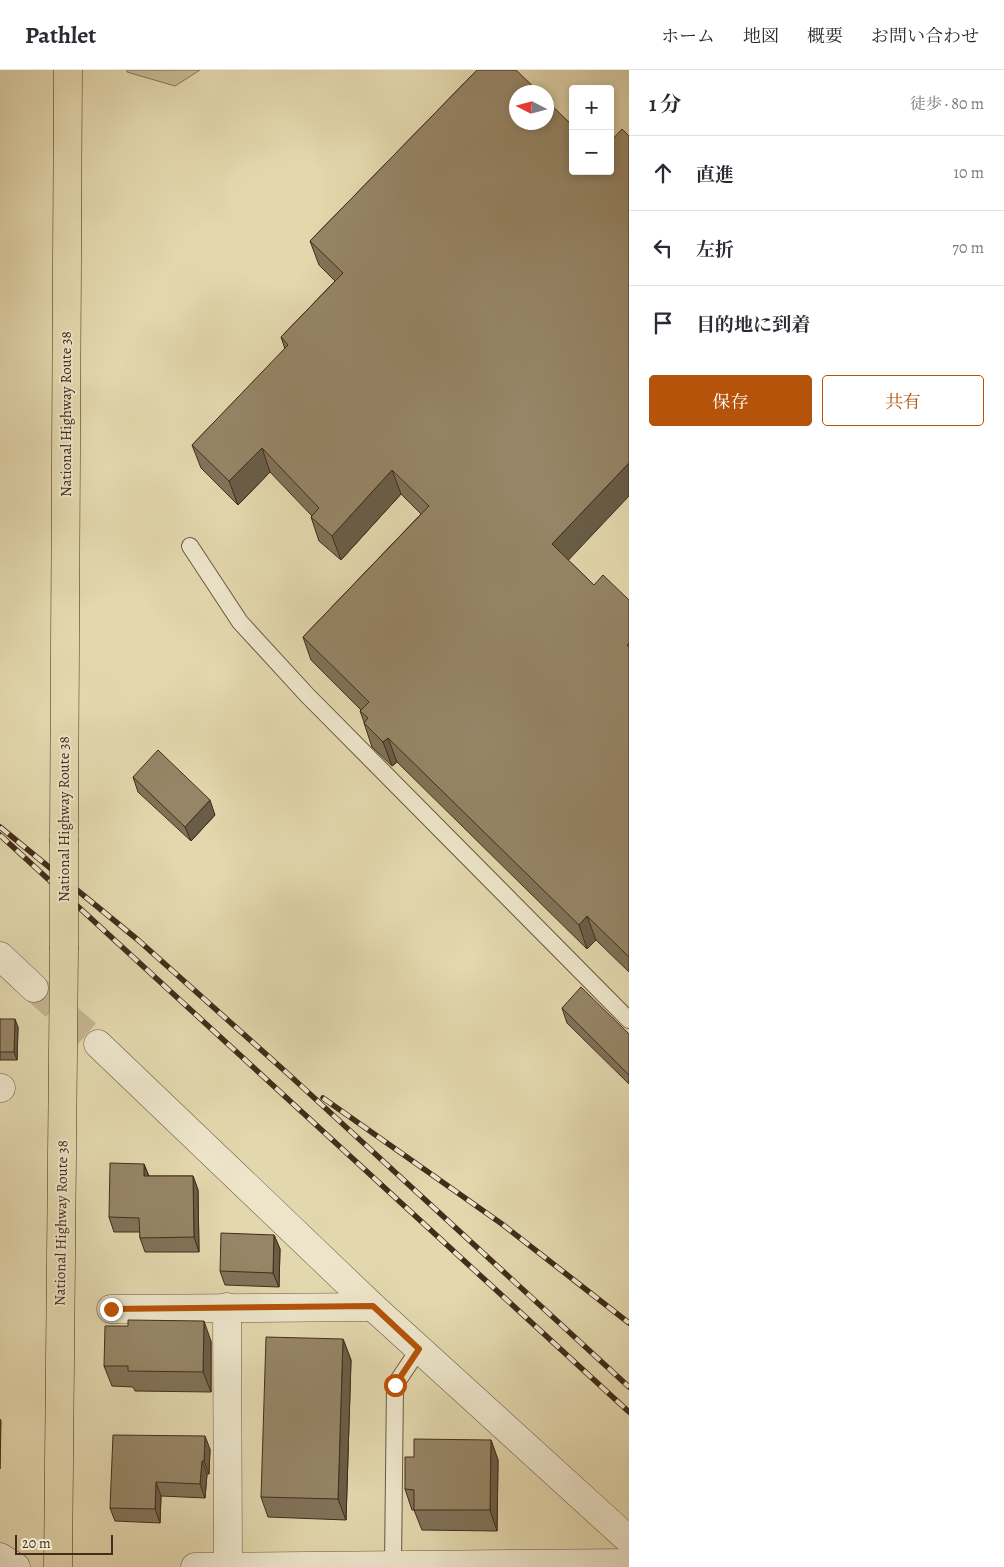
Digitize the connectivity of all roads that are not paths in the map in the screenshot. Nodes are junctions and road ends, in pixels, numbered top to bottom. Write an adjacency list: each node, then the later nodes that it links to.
1 (68, 70): 16 (highway, National Highway Route 38, bridge)
2 (190, 546): 5 (lane)
3 (0, 956): 4 (street)
4 (34, 988)
5 (629, 1020)
6 (98, 1044): 7 (street)
7 (373, 1306): 8 (street); 10 (street)
8 (228, 1307): 9 (street); 18 (street)
9 (111, 1309)
10 (419, 1349): 11 (street); 14 (lane)
11 (629, 1540)
12 (0, 1557): 15 (street)
13 (629, 1563): 14 (street)
14 (393, 1565): 18 (street)
15 (16, 1567)
16 (58, 1567)
17 (195, 1567): 18 (street)
18 (228, 1567)

